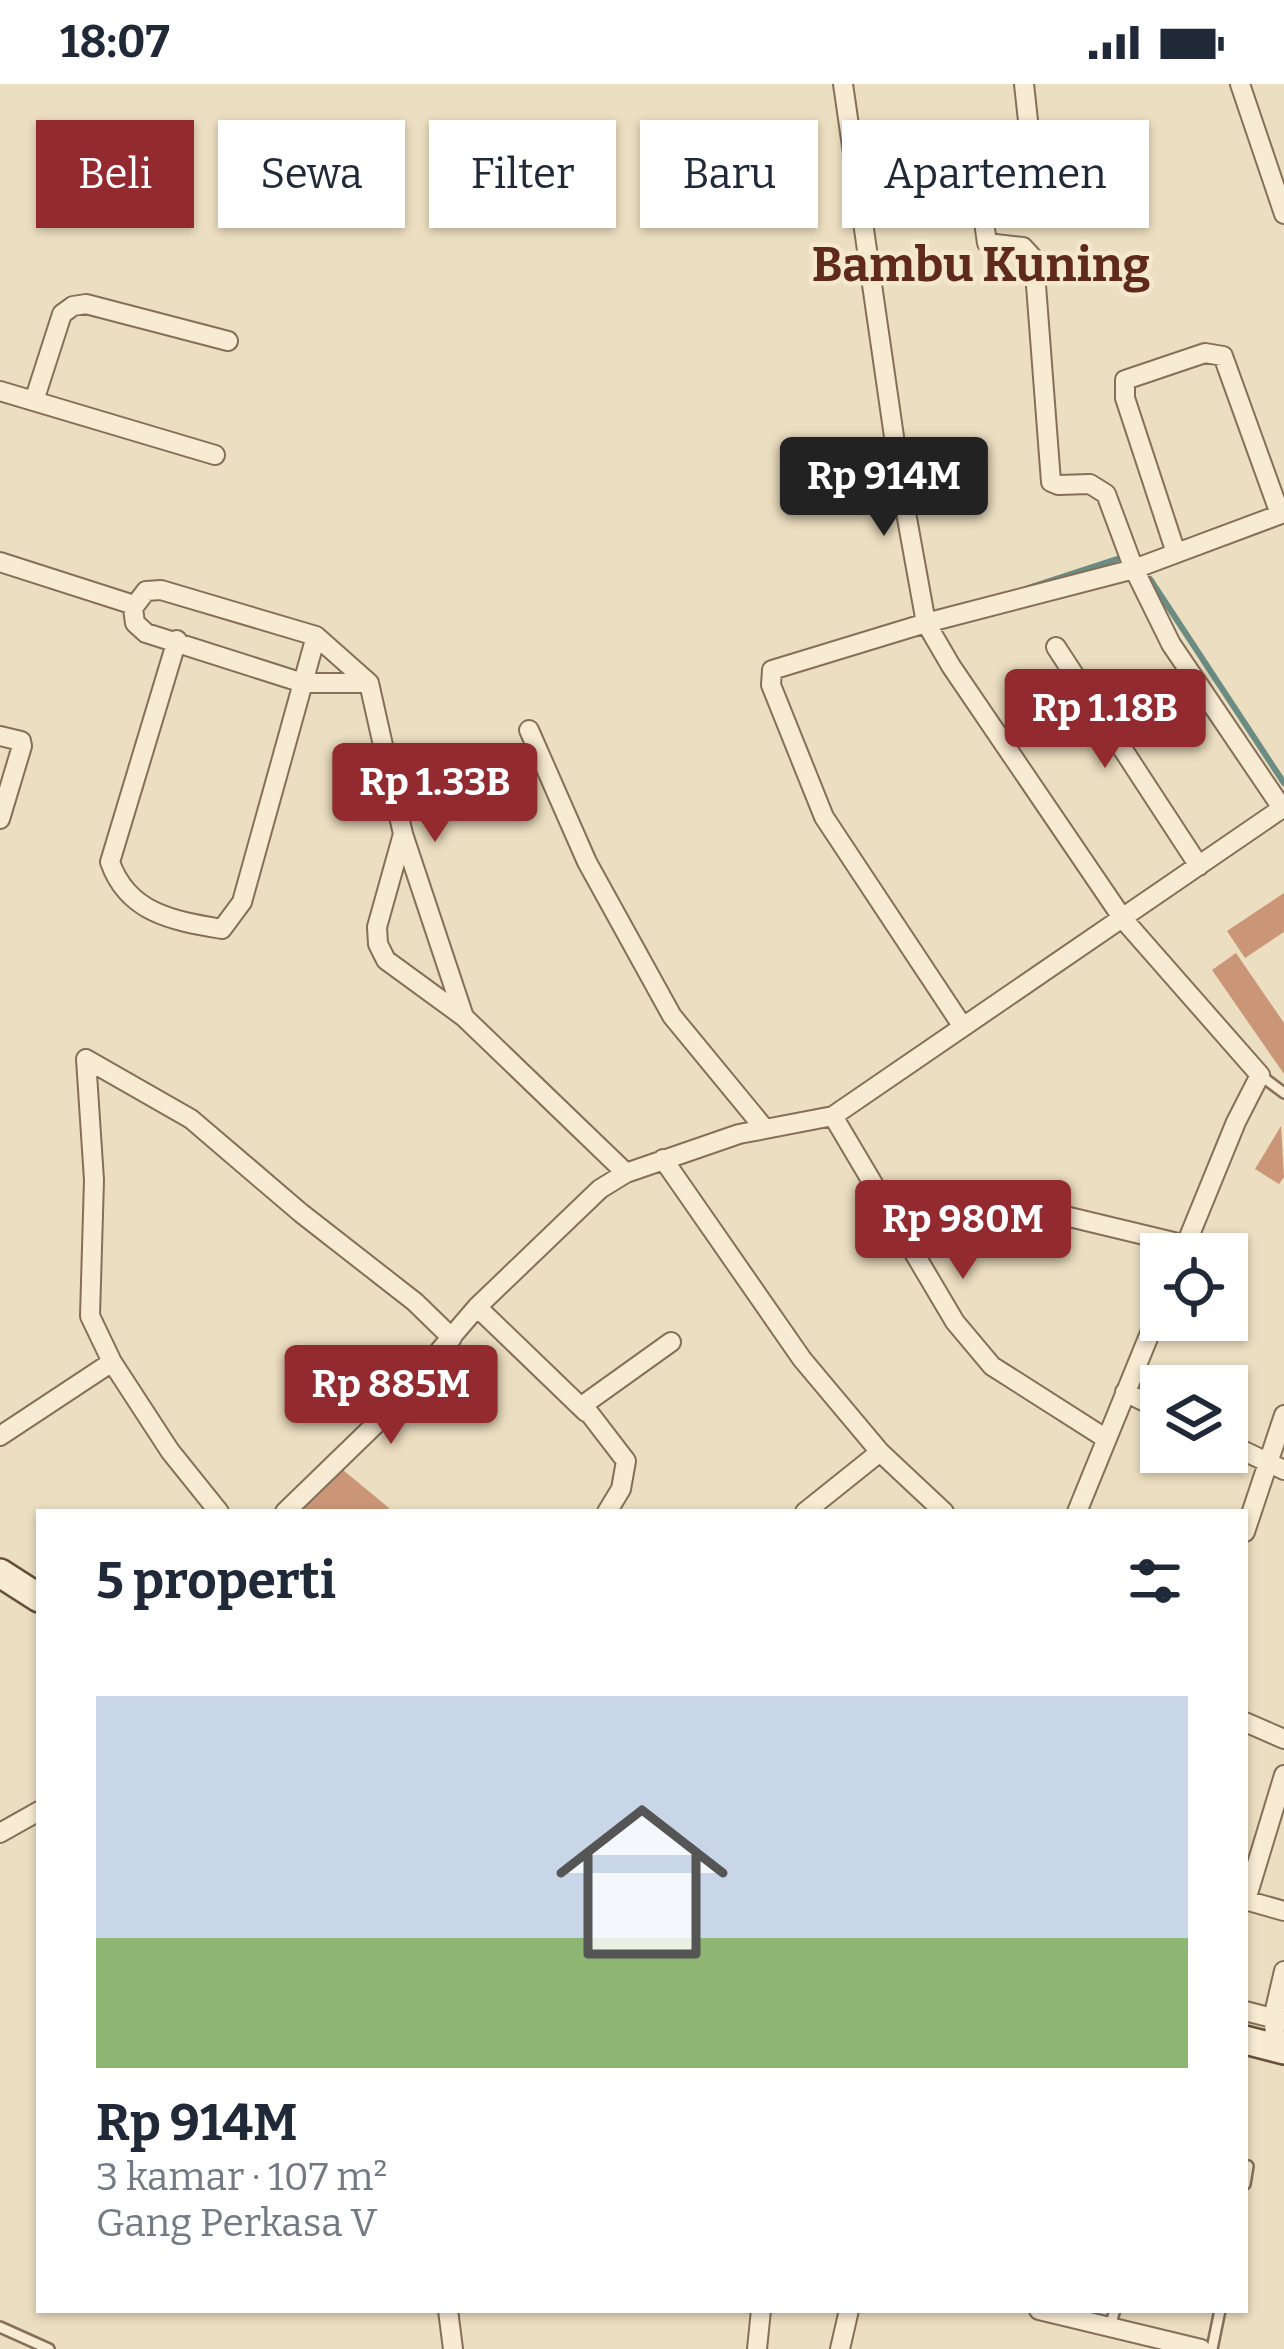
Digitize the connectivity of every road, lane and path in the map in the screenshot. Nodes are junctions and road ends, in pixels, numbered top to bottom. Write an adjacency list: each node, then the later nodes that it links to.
1 (843, 84): 17 (street)
2 (1024, 84): 4 (street)
3 (1240, 84): 5 (street)
4 (1030, 120)
5 (1278, 173): 6 (street)
6 (1284, 214)
7 (985, 228): 15 (street)
8 (228, 340): 10 (street)
9 (0, 391): 10 (street)
10 (34, 401): 11 (street)
11 (215, 454)
12 (1282, 513): 13 (street); 13 (street)
13 (1176, 553): 15 (street)
14 (0, 562): 16 (street)
15 (1134, 569): 17 (street); 25 (street)
16 (134, 605): 18 (street); 19 (street)
17 (926, 622): 29 (street); 31 (street)
18 (316, 636): 21 (street); 22 (street)
19 (177, 640): 21 (street); 21 (street)
20 (1056, 647): 28 (street)
21 (303, 683): 22 (street)
22 (368, 683): 27 (street)
23 (530, 730): 35 (street)
24 (0, 736): 26 (street)
25 (1283, 807): 28 (street)
26 (0, 819)
27 (403, 833): 30 (street); 30 (street)
28 (1199, 866): 29 (street)
29 (1123, 919): 31 (street); 32 (street)
30 (464, 1017): 37 (street)
31 (963, 1027): 34 (street)
32 (1260, 1075): 33 (lane); 38 (street)
33 (1284, 1093)
34 (833, 1116): 35 (street); 51 (street)
35 (765, 1129): 36 (street)
36 (663, 1160): 37 (street); 52 (street)
37 (626, 1173): 41 (street)
38 (1191, 1233)
39 (996, 1236): 40 (street)
40 (1140, 1237)
41 (477, 1307): 42 (street); 48 (street)
42 (452, 1338): 45 (street); 55 (street)
43 (1146, 1341): 46 (street)
44 (671, 1342): 48 (street)
45 (112, 1362): 50 (street); 54 (street)
46 (1125, 1392): 47 (street); 51 (street)
47 (1140, 1400)
48 (588, 1414): 56 (street)
49 (1284, 1415): 53 (street)
50 (0, 1436)
51 (1105, 1438): 59 (street)
52 (880, 1452): 57 (street); 58 (street)
53 (1275, 1466): 60 (street)
54 (217, 1509)
55 (288, 1509)
56 (609, 1509)
57 (809, 1509)
58 (941, 1509)
59 (1078, 1509)
60 (1248, 1525)
61 (0, 1573): 62 (street)
62 (36, 1596)
63 (1248, 1723): 64 (street)
64 (1284, 1739)
65 (1284, 1775): 68 (street)
66 (36, 1813): 67 (street)
67 (0, 1833)
68 (1248, 1893)
69 (1248, 1901): 70 (street)
70 (1284, 1911)
71 (1284, 1971): 73 (street)
72 (1248, 2013): 73 (street)
73 (1279, 2034): 74 (street)
74 (1248, 2039)
75 (448, 2313): 83 (street)
76 (761, 2313): 84 (street)
77 (849, 2313): 85 (street)
78 (1063, 2313): 80 (street)
79 (1219, 2313): 87 (lane)
80 (1112, 2319): 86 (street)
81 (0, 2327): 82 (lane)
82 (49, 2349)
83 (453, 2349)
84 (757, 2349)
85 (840, 2349)
86 (1201, 2349)
87 (1212, 2349)

